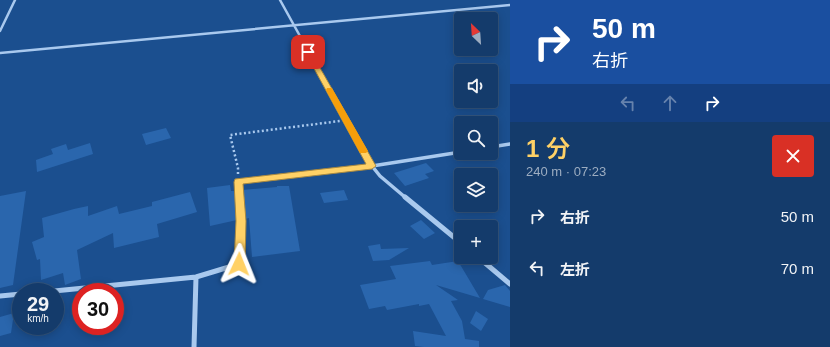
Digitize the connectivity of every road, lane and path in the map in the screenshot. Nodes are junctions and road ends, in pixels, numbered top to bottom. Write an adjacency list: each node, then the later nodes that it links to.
1 (15, 0): 5 (street)
2 (280, 0): 4 (street)
3 (510, 5): 4 (street)
4 (294, 26): 6 (street); 7 (street)
5 (0, 31)
6 (0, 53)
7 (346, 120): 11 (street); 12 (path)
8 (510, 144): 9 (street)
9 (498, 146)
10 (454, 153): 11 (street)
11 (372, 166): 12 (street); 13 (street)
12 (238, 182): 15 (street)
13 (454, 237)
14 (486, 264): 16 (street)
15 (196, 277): 17 (street); 20 (street)
16 (510, 284)
17 (64, 290)
18 (12, 295): 19 (street)
19 (0, 296)
20 (194, 347)

